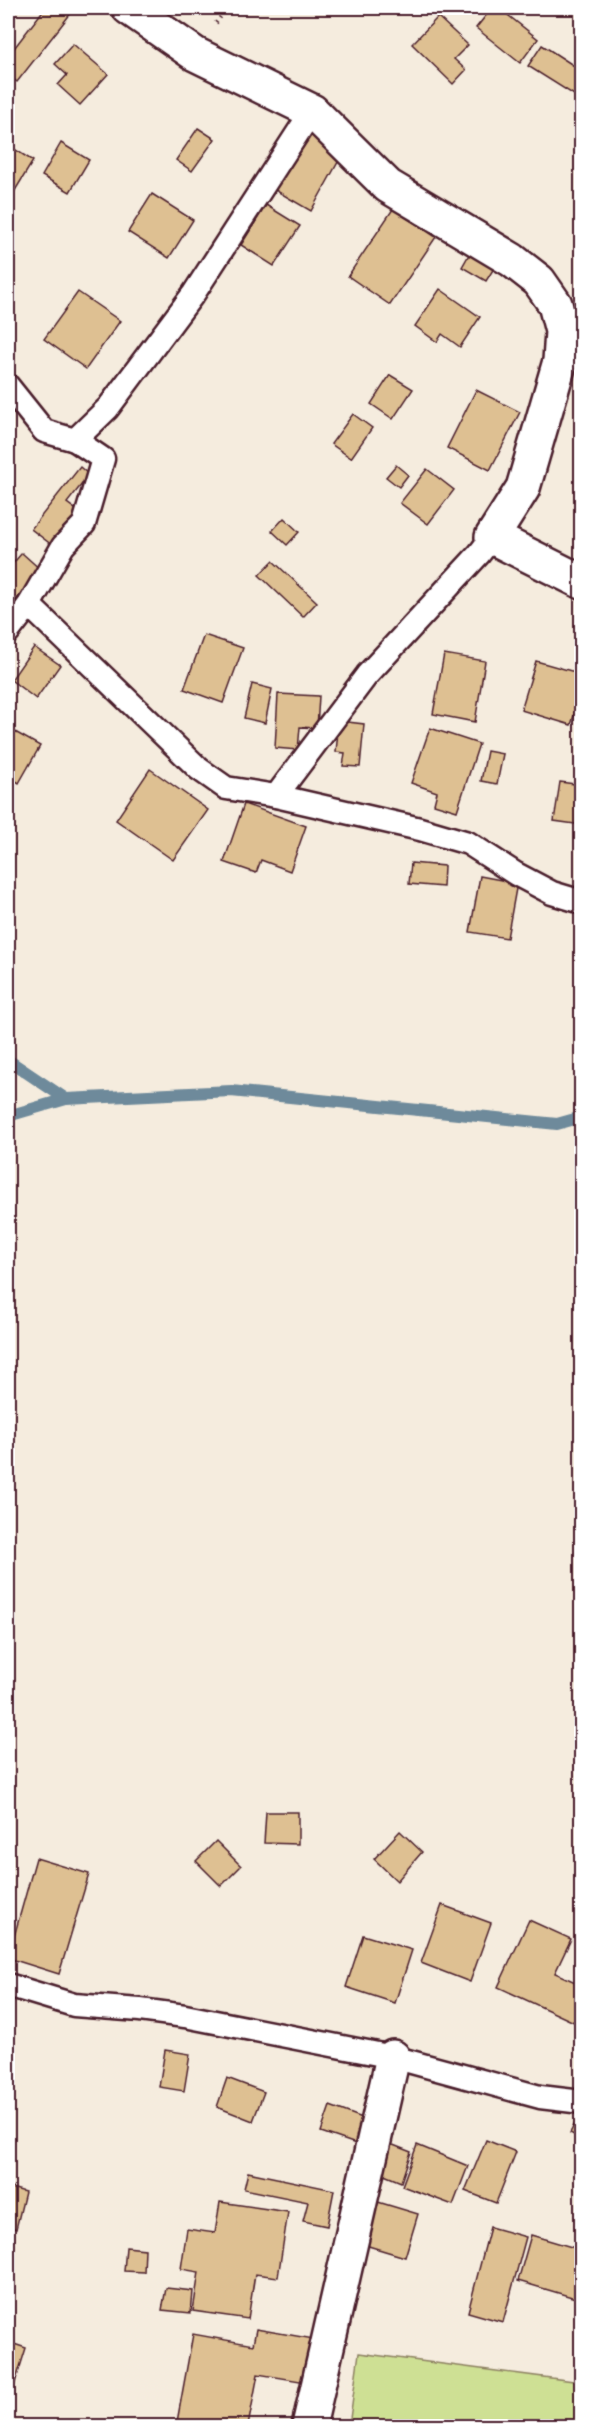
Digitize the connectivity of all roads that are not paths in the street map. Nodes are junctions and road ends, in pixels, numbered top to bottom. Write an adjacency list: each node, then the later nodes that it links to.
1 (129, 8): 2 (street)
2 (312, 111): 4 (lane); 5 (street)
3 (8, 386): 4 (lane)
4 (75, 440): 7 (lane)
5 (492, 537): 6 (street); 9 (lane)
6 (582, 582)
7 (28, 605): 8 (lane); 9 (lane)
8 (8, 632)
9 (276, 796): 10 (lane)
10 (582, 902)
11 (8, 1985): 12 (lane)
12 (393, 2057): 13 (lane); 14 (street)
13 (582, 2102)
14 (309, 2427)

